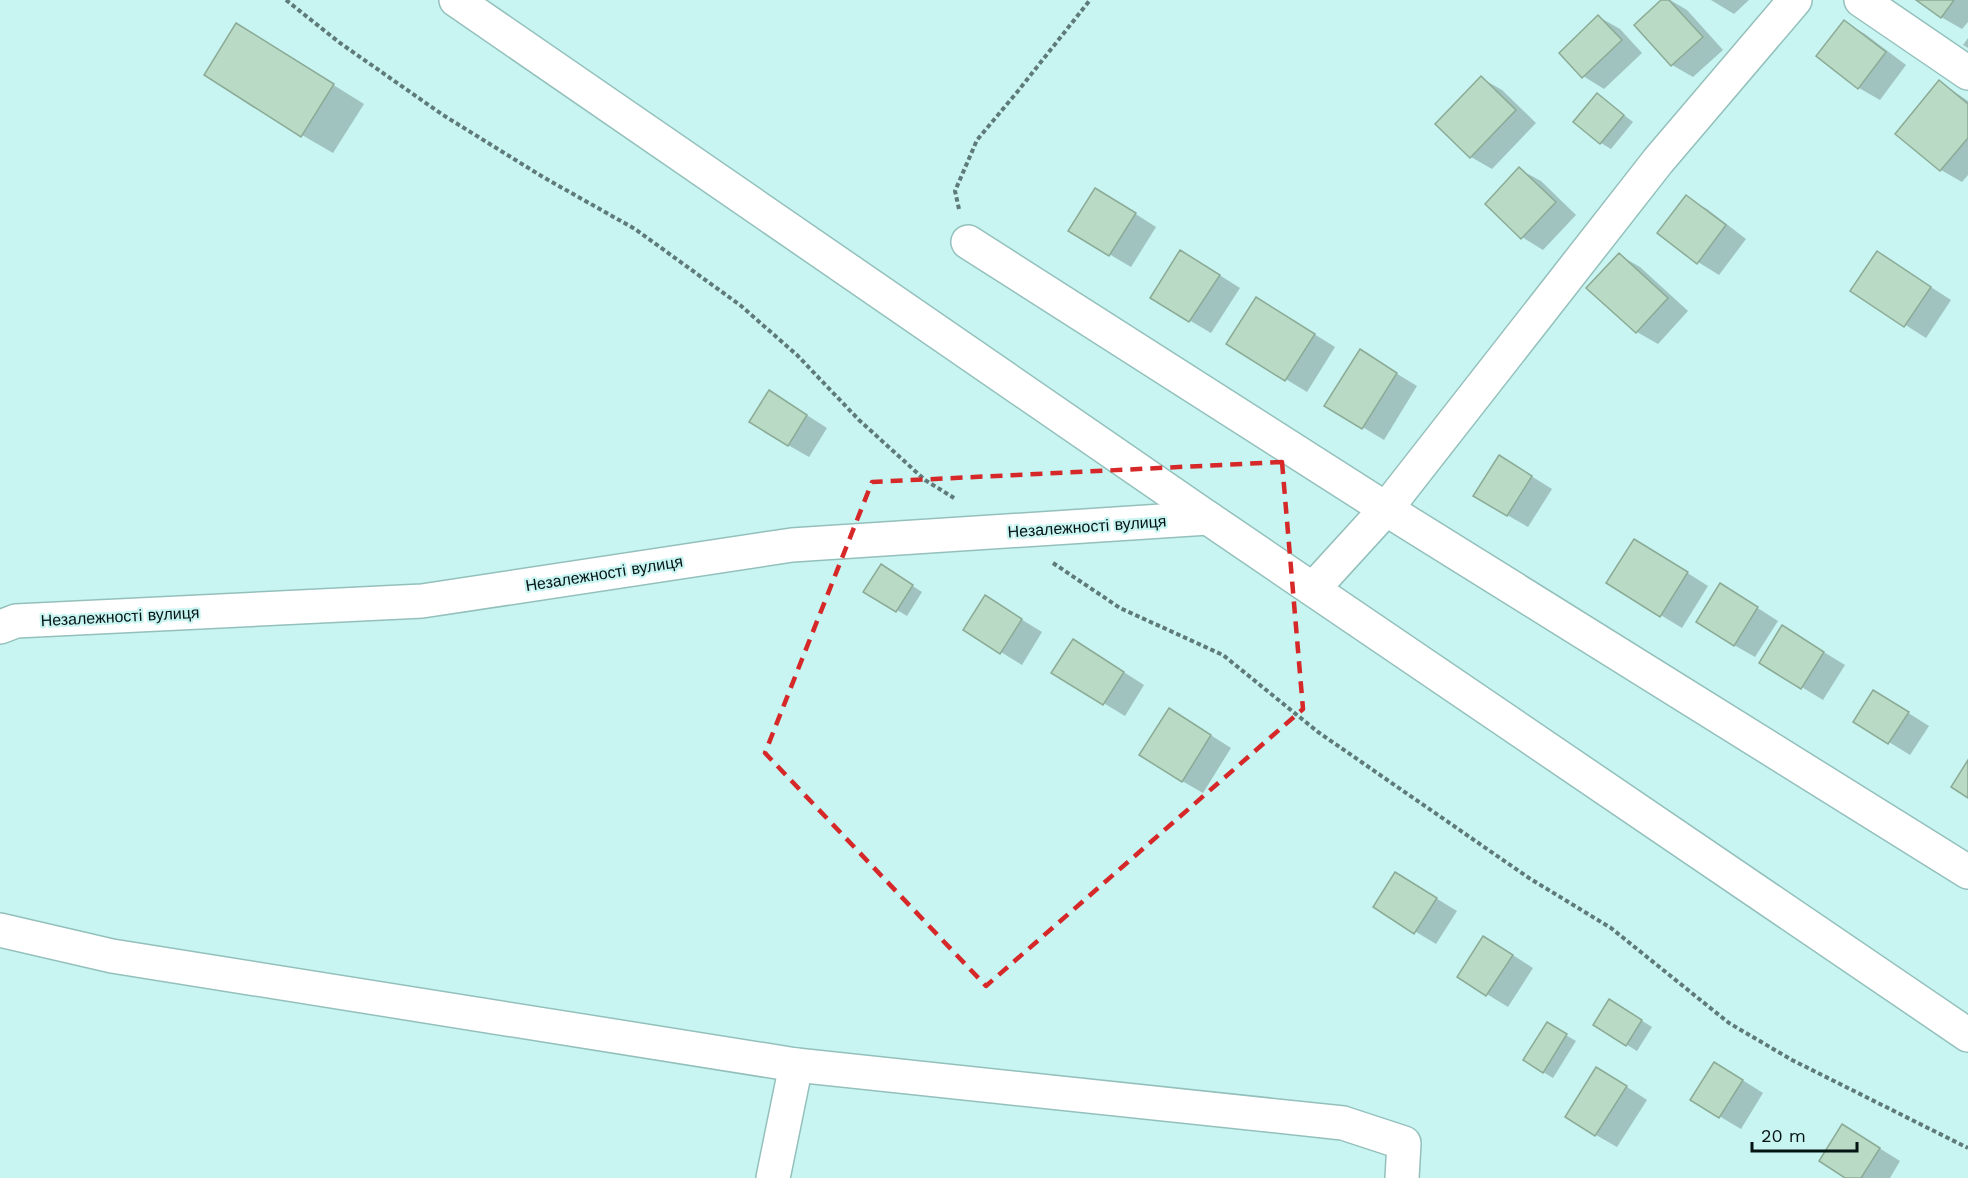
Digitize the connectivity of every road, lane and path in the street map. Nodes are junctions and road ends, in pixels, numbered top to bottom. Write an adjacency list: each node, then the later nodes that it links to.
1 (286, 0): 8 (path)
2 (456, 0): 10 (main road)
3 (1090, 0): 7 (path)
4 (1795, 0): 9 (main road)
5 (1861, 0): 6 (main road)
6 (1968, 73)
7 (968, 242): 9 (main road)
8 (955, 499)
9 (1386, 509): 12 (main road); 14 (main road)
10 (1208, 518): 11 (main road, Незалежності вулиця); 12 (main road)
11 (1005, 531): 13 (main road, Незалежності вулиця); 18 (path)
12 (1313, 589): 16 (main road)
13 (0, 627)
14 (1968, 872)
15 (0, 930): 17 (main road)
16 (1968, 1035)
17 (796, 1065): 19 (main road); 20 (main road)
18 (1968, 1148)
19 (773, 1178)
20 (1402, 1178)

